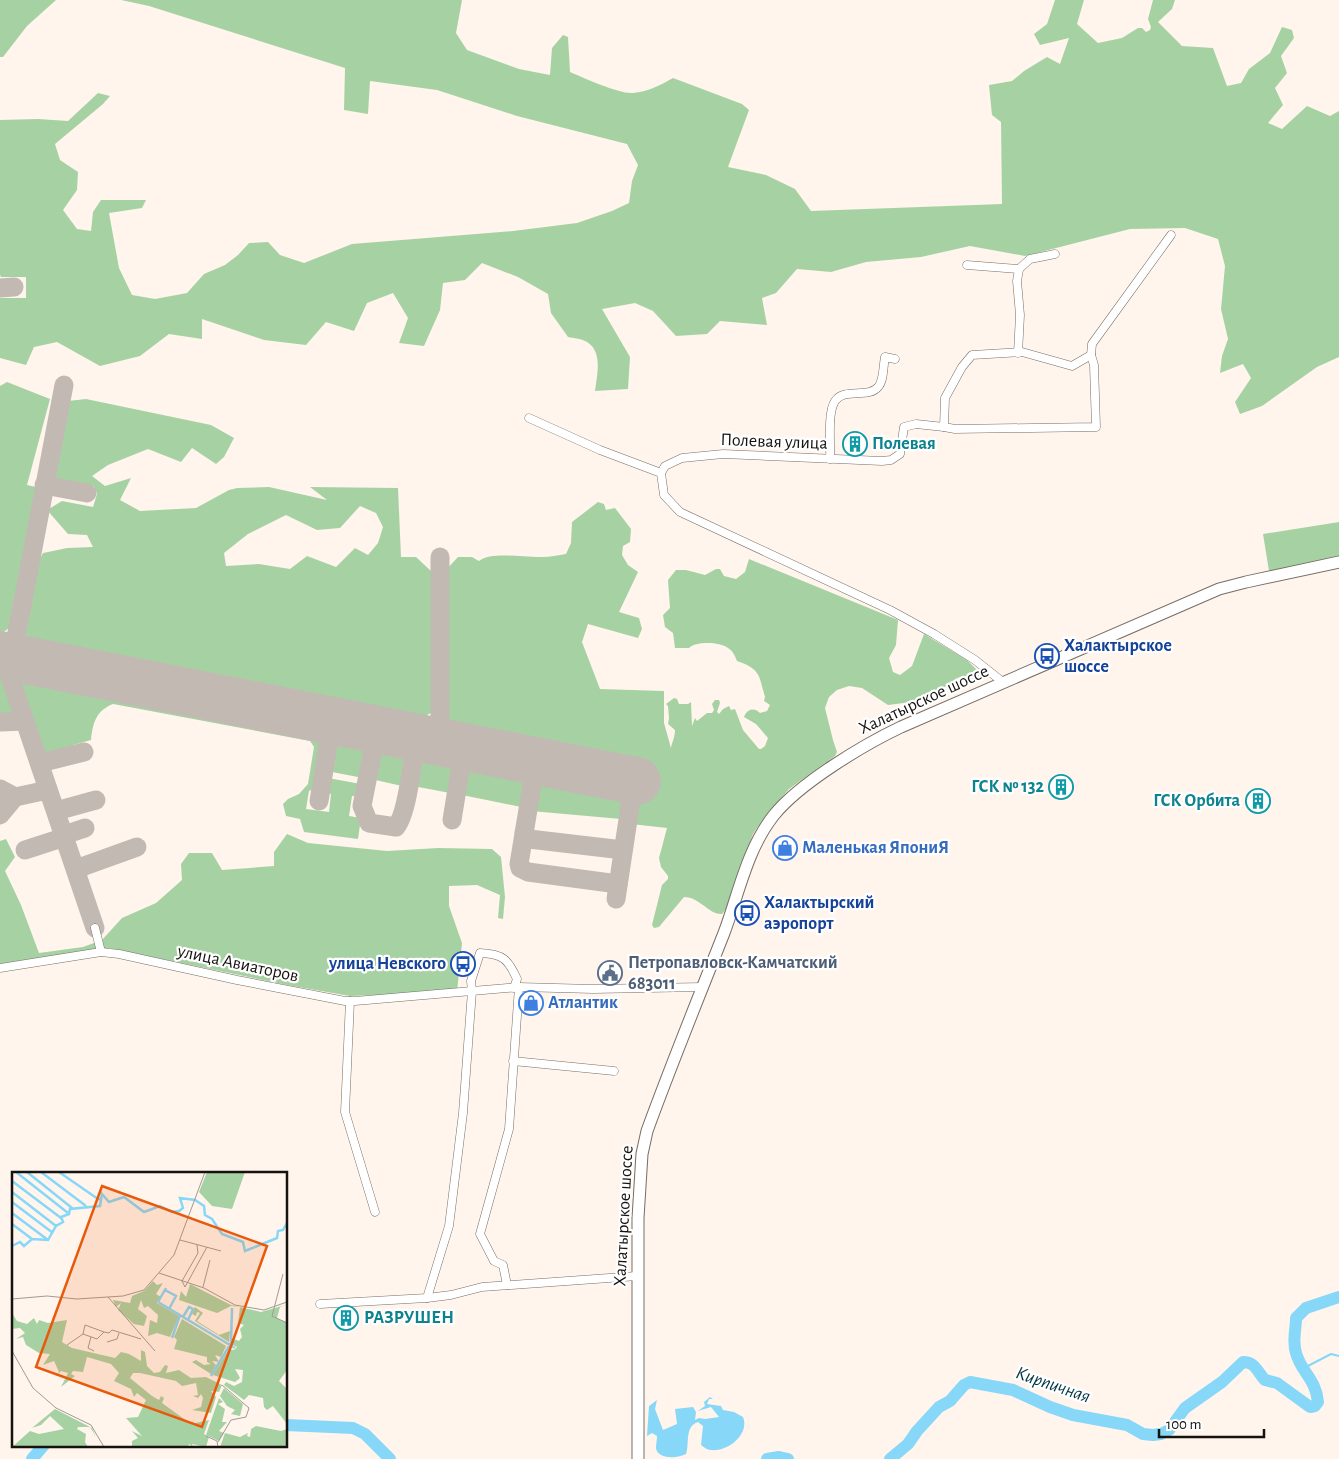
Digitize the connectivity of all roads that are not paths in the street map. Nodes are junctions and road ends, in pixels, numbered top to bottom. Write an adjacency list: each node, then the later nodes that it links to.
1 (1171, 235): 6 (street)
2 (1055, 254): 4 (street)
3 (967, 265): 4 (street)
4 (1019, 269): 5 (street)
5 (1018, 353): 6 (street); 9 (street)
6 (1091, 356): 9 (street)
7 (894, 358): 10 (street)
8 (529, 418): 11 (street)
9 (944, 426): 10 (street, Полевая улица)
10 (830, 459): 11 (street, Полевая улица)
11 (662, 473): 13 (street)
12 (1339, 562): 13 (street, Халатырское шоссе)
13 (1004, 683): 17 (street, Халатырское шоссе)
14 (95, 928): 15 (street)
15 (101, 952): 16 (street, улица Авиаторов); 20 (street, улица Авиаторов)
16 (0, 968)
17 (702, 987): 18 (street); 24 (street, Халатырское шоссе)
18 (516, 988): 19 (street); 19 (street); 21 (street)
19 (472, 991): 20 (street, улица Авиаторов); 26 (street)
20 (350, 1001): 23 (street)
21 (514, 1060): 22 (street); 25 (street)
22 (614, 1071)
23 (375, 1212)
24 (637, 1276): 25 (street); 28 (street, Халатырское шоссе)
25 (507, 1285): 26 (street)
26 (427, 1298): 27 (street)
27 (320, 1304)
28 (638, 1459)

